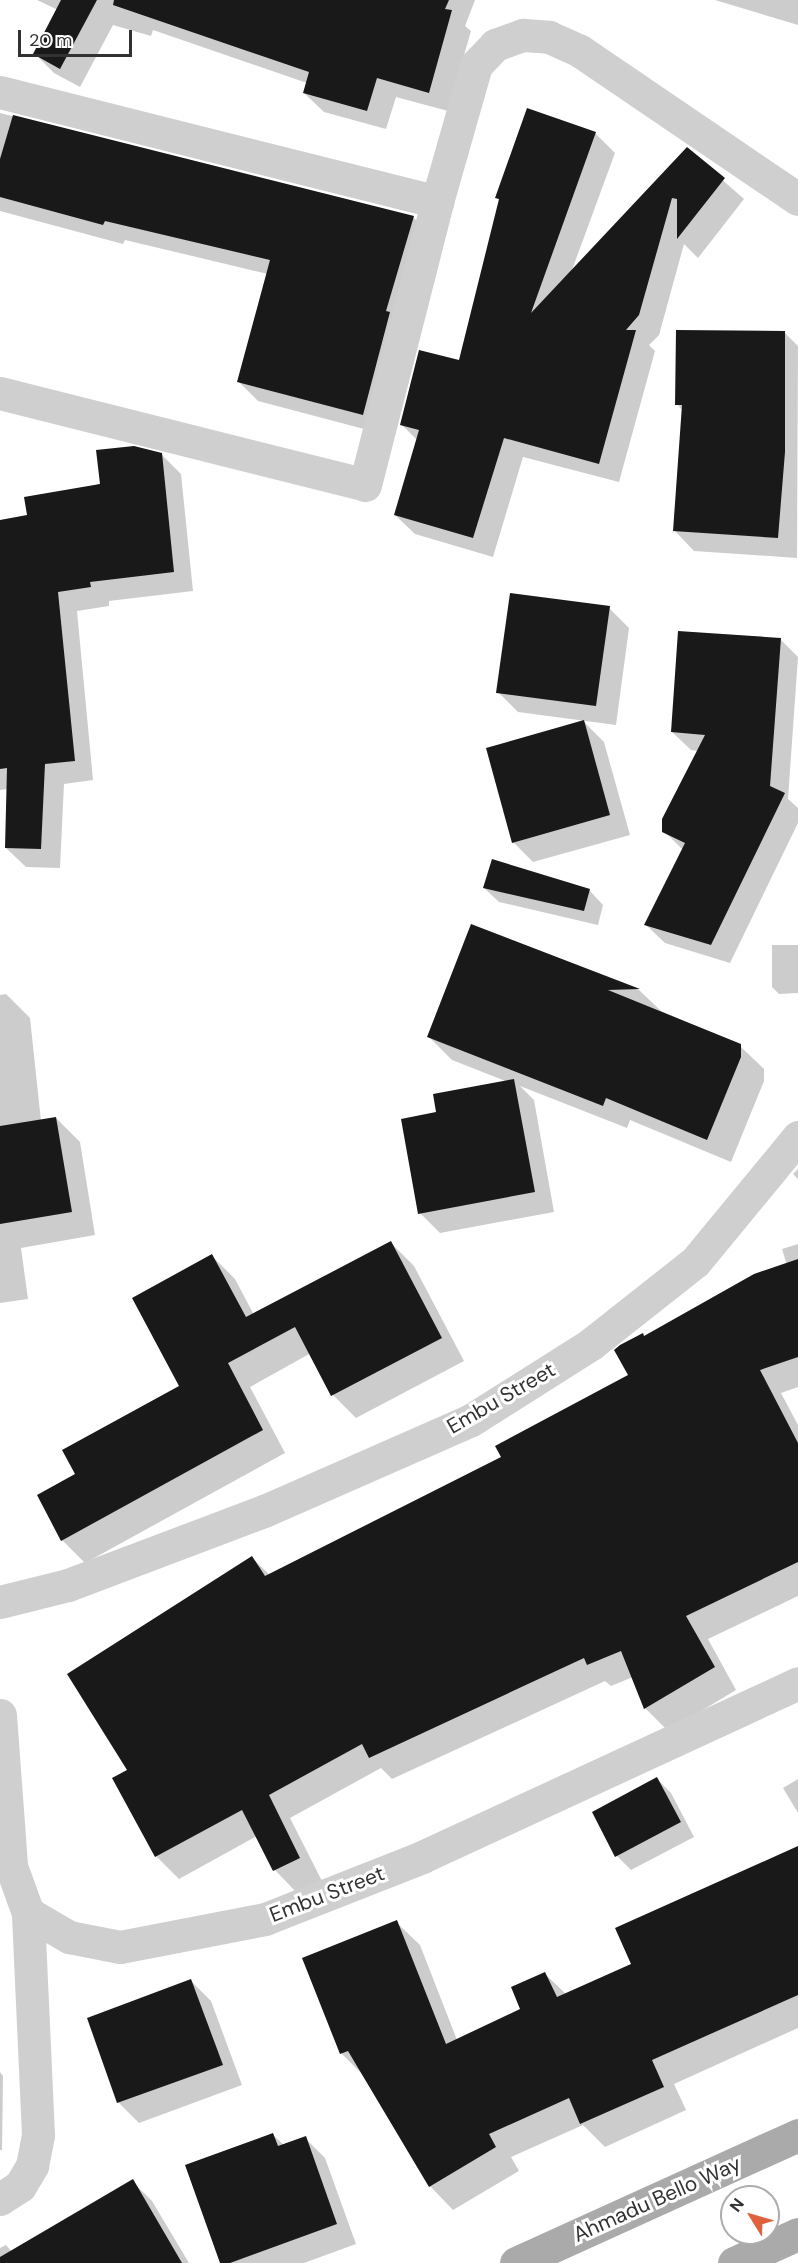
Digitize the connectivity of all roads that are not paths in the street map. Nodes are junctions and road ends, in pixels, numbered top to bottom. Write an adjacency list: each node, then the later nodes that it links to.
1 (0, 92): 3 (street)
2 (798, 199): 3 (street)
3 (437, 202): 4 (street)
4 (0, 393)
5 (798, 1137): 6 (street, Embu Street)
6 (0, 1602)
7 (798, 1683): 9 (street, Embu Street)
8 (0, 1715): 9 (street)
9 (28, 1913): 11 (street)
10 (798, 2135): 13 (main road, Ahmadu Bello Way)
11 (0, 2199)
12 (798, 2234): 14 (main road)
13 (516, 2263)
14 (734, 2263)

